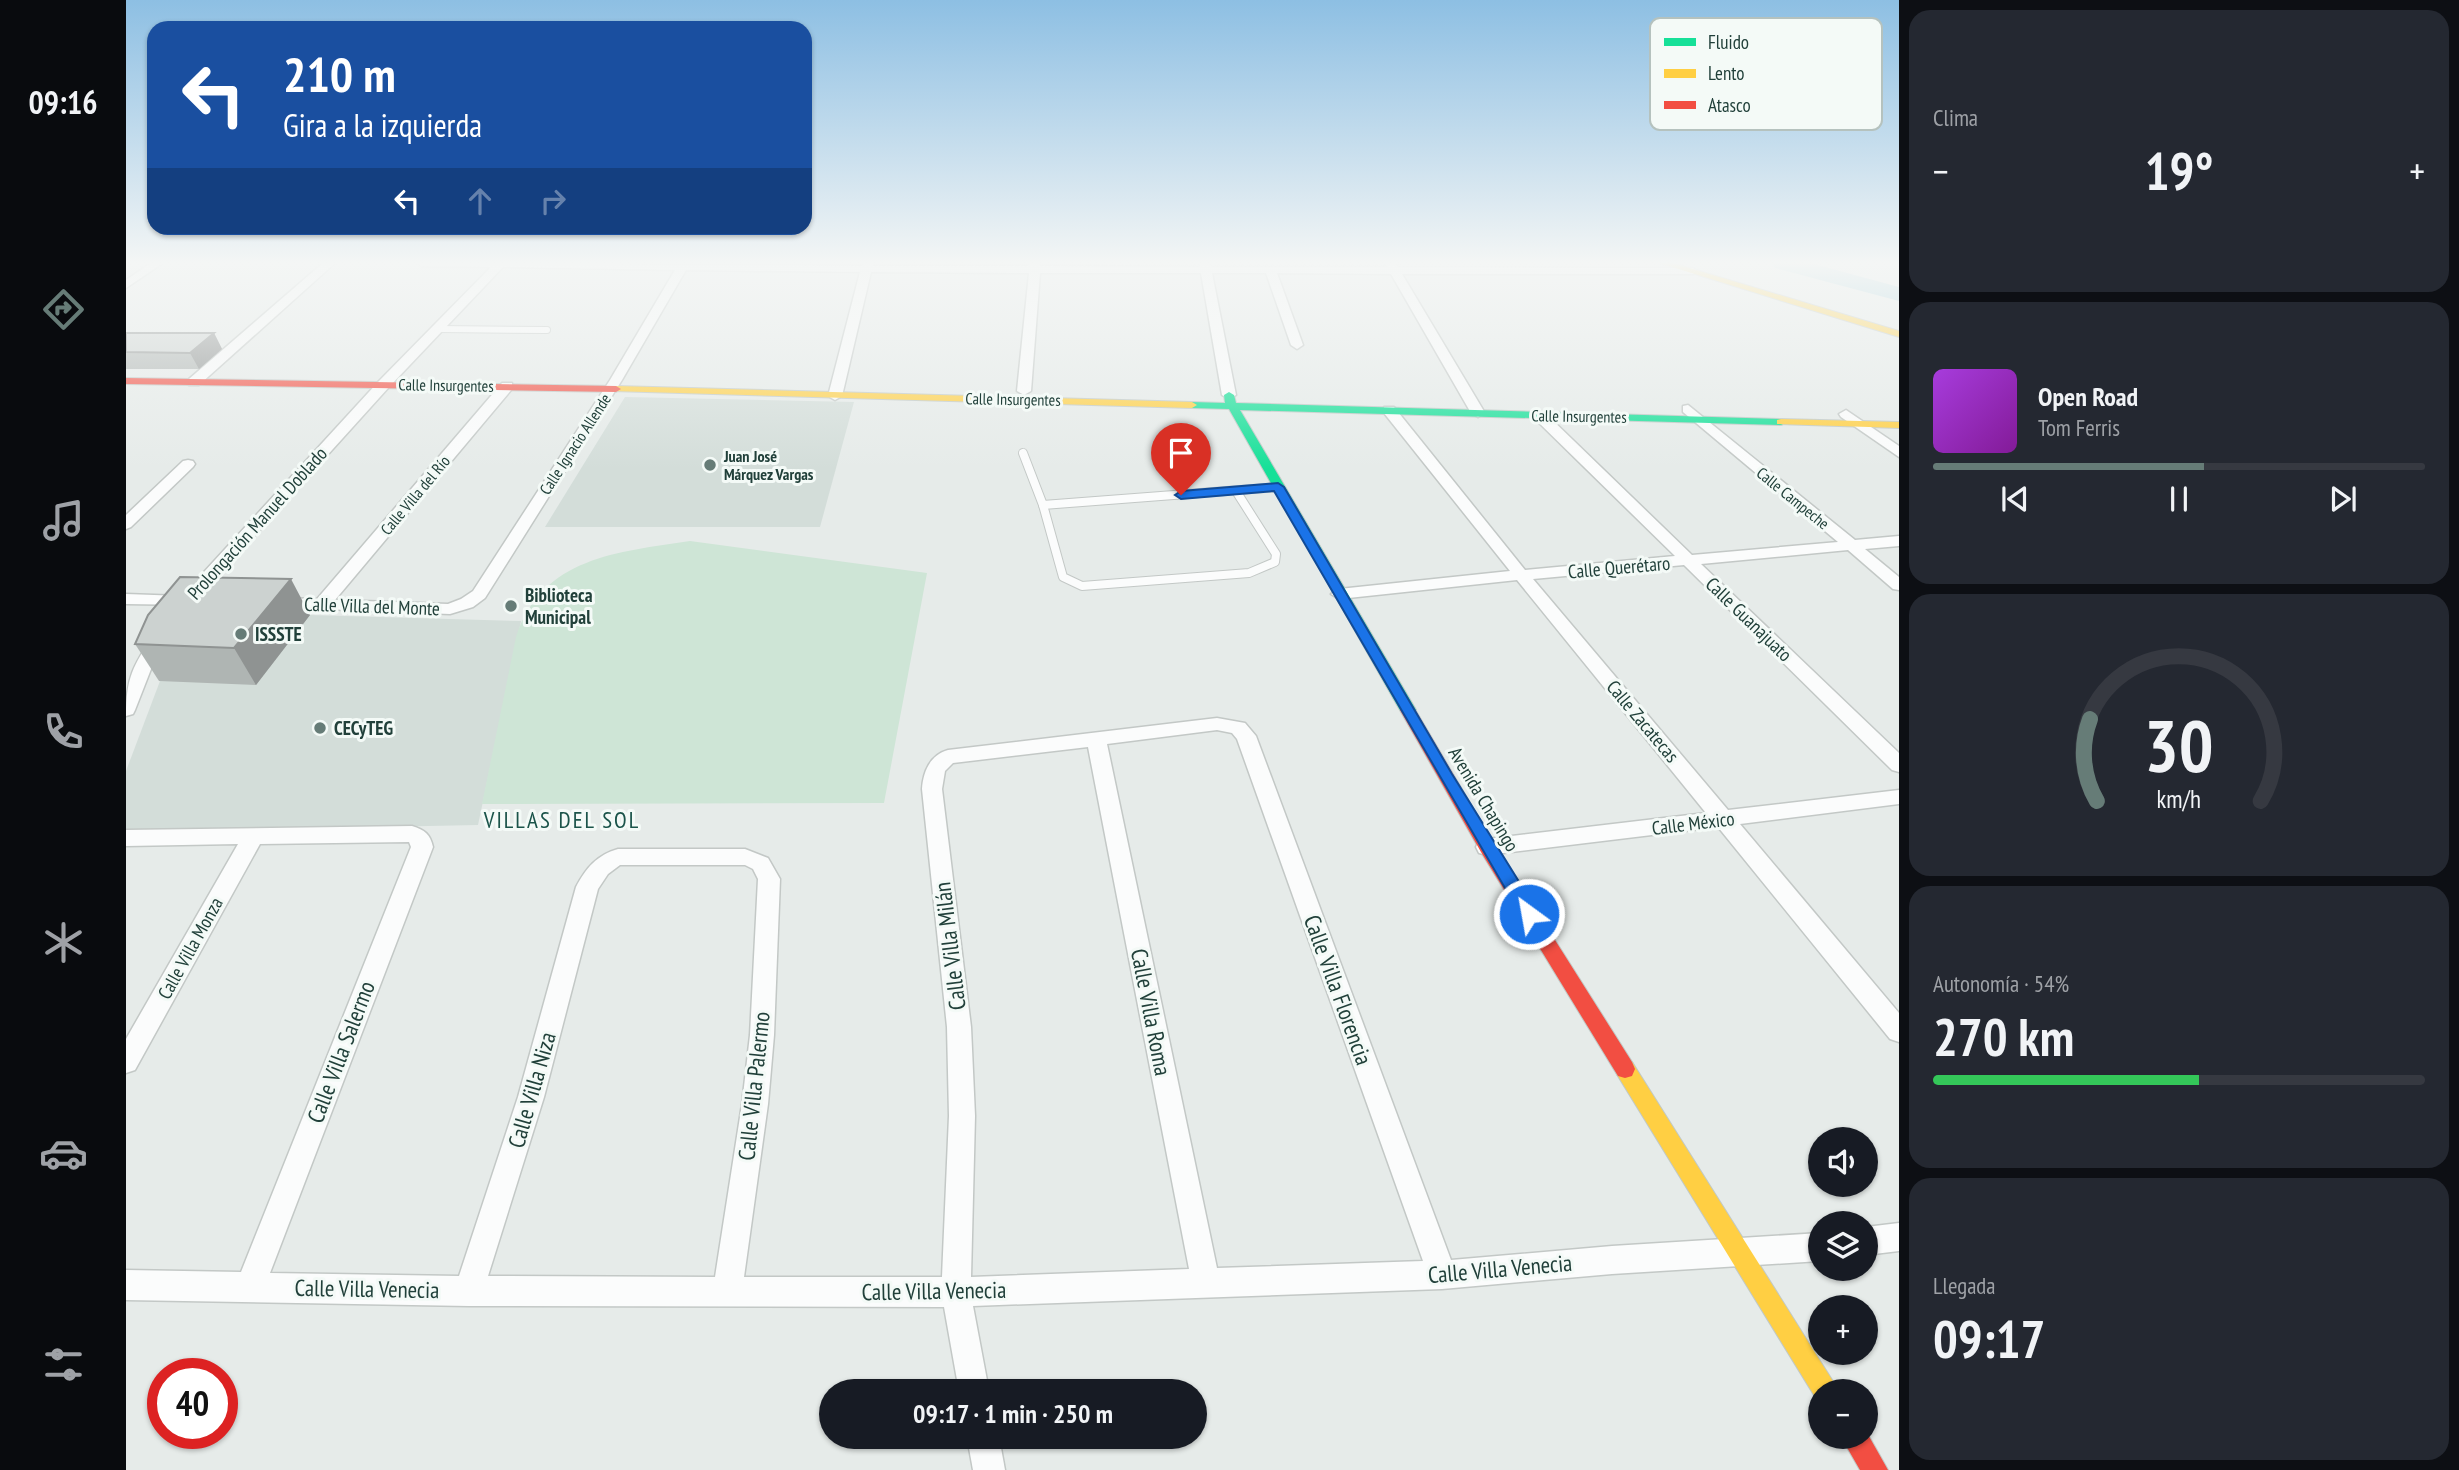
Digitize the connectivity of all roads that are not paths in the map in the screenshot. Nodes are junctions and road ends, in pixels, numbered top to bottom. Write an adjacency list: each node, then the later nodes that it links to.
1 (252, 332): 10 (street)
2 (435, 332): 12 (street, Prolongación Manuel Doblado)
3 (644, 332): 13 (street, Calle Ignacio Allende)
4 (852, 332): 15 (street)
5 (1029, 332): 16 (street)
6 (1217, 332): 17 (street)
7 (1292, 332): 9 (street)
8 (1430, 332): 18 (street)
9 (1297, 345)
10 (199, 378): 11 (main road, Calle Insurgentes); 12 (main road, Calle Insurgentes)
11 (126, 379)
12 (388, 380): 13 (main road, Calle Insurgentes); 14 (main road, Calle Insurgentes); 43 (street, Prolongación Manuel Doblado)
13 (613, 385): 14 (main road, Calle Insurgentes); 15 (main road, Calle Insurgentes); 42 (street, Calle Ignacio Allende)
14 (507, 386): 41 (street, Calle Villa del Río)
15 (837, 391): 16 (main road, Calle Insurgentes); 17 (main road, Calle Insurgentes)
16 (1024, 391): 17 (main road, Calle Insurgentes)
17 (1230, 400): 18 (main road, Calle Insurgentes); 19 (main road, Calle Insurgentes); 28 (main road, Avenida Chapingo)
18 (1476, 408): 19 (main road, Calle Insurgentes); 20 (main road, Calle Insurgentes); 21 (main road, Calle Insurgentes)
19 (1389, 410): 35 (street, Calle Zacatecas)
20 (1692, 414): 21 (main road, Calle Insurgentes); 23 (main road, Calle Insurgentes); 33 (street, Calle Campeche)
21 (1539, 415): 34 (street, Calle Guanajuato)
22 (1899, 416): 23 (main road, Calle Insurgentes)
23 (1853, 419): 24 (main road, Calle Insurgentes); 26 (street)
24 (1899, 425)
25 (1023, 453): 30 (lane)
26 (1899, 453)
27 (188, 464): 31 (street)
28 (1278, 487): 29 (lane); 37 (main road, Avenida Chapingo)
29 (1236, 491): 30 (lane); 30 (lane)
30 (1043, 505)
31 (126, 524)
32 (1899, 541): 33 (street, Calle Querétaro)
33 (1851, 546): 34 (street, Calle Querétaro); 36 (street, Calle Campeche)
34 (1689, 561): 35 (street, Calle Querétaro); 47 (street, Calle Guanajuato)
35 (1521, 575): 37 (street, Calle Querétaro); 49 (street, Calle Zacatecas)
36 (1899, 585)
37 (1339, 594): 52 (main road, Avenida Chapingo)
38 (126, 599): 43 (street)
39 (213, 601): 43 (street)
40 (268, 603): 41 (street, Calle Villa del Monte)
41 (323, 603): 42 (street, Calle Villa del Monte)
42 (450, 609)
43 (178, 612): 44 (street, Prolongación Manuel Doblado)
44 (126, 710)
45 (1217, 724): 46 (street, Calle Villa Milán); 60 (street, Calle Villa Florencia)
46 (1096, 740): 61 (street, Calle Villa Roma); 66 (street, Calle Villa Milán)
47 (1899, 765)
48 (1899, 797): 49 (street, Calle México)
49 (1725, 820): 52 (street, Calle México); 54 (street, Calle Zacatecas)
50 (254, 835): 51 (street); 55 (street, Calle Villa Monza); 63 (street, Calle Villa Salermo)
51 (126, 838)
52 (1487, 847): 59 (main road, Avenida Chapingo)
53 (587, 887): 64 (street, Calle Villa Niza); 65 (street, Calle Villa Palermo)
54 (1899, 1031)
55 (126, 1062)
56 (1899, 1237): 57 (street)
57 (1878, 1240)
58 (1808, 1248): 59 (street, Calle Villa Venecia)
59 (1740, 1251): 60 (street, Calle Villa Venecia); 68 (main road, Avenida Chapingo)
60 (1442, 1275): 61 (street, Calle Villa Venecia)
61 (1206, 1283): 66 (street, Calle Villa Venecia)
62 (126, 1285): 63 (street, Calle Villa Venecia)
63 (250, 1286): 64 (street, Calle Villa Venecia)
64 (469, 1291): 65 (street, Calle Villa Venecia)
65 (727, 1292): 66 (street, Calle Villa Venecia)
66 (956, 1292): 67 (street)
67 (972, 1379)
68 (1819, 1379)
69 (985, 1449): 71 (street)
70 (1862, 1449): 72 (main road)
71 (989, 1470)
72 (1875, 1470)

